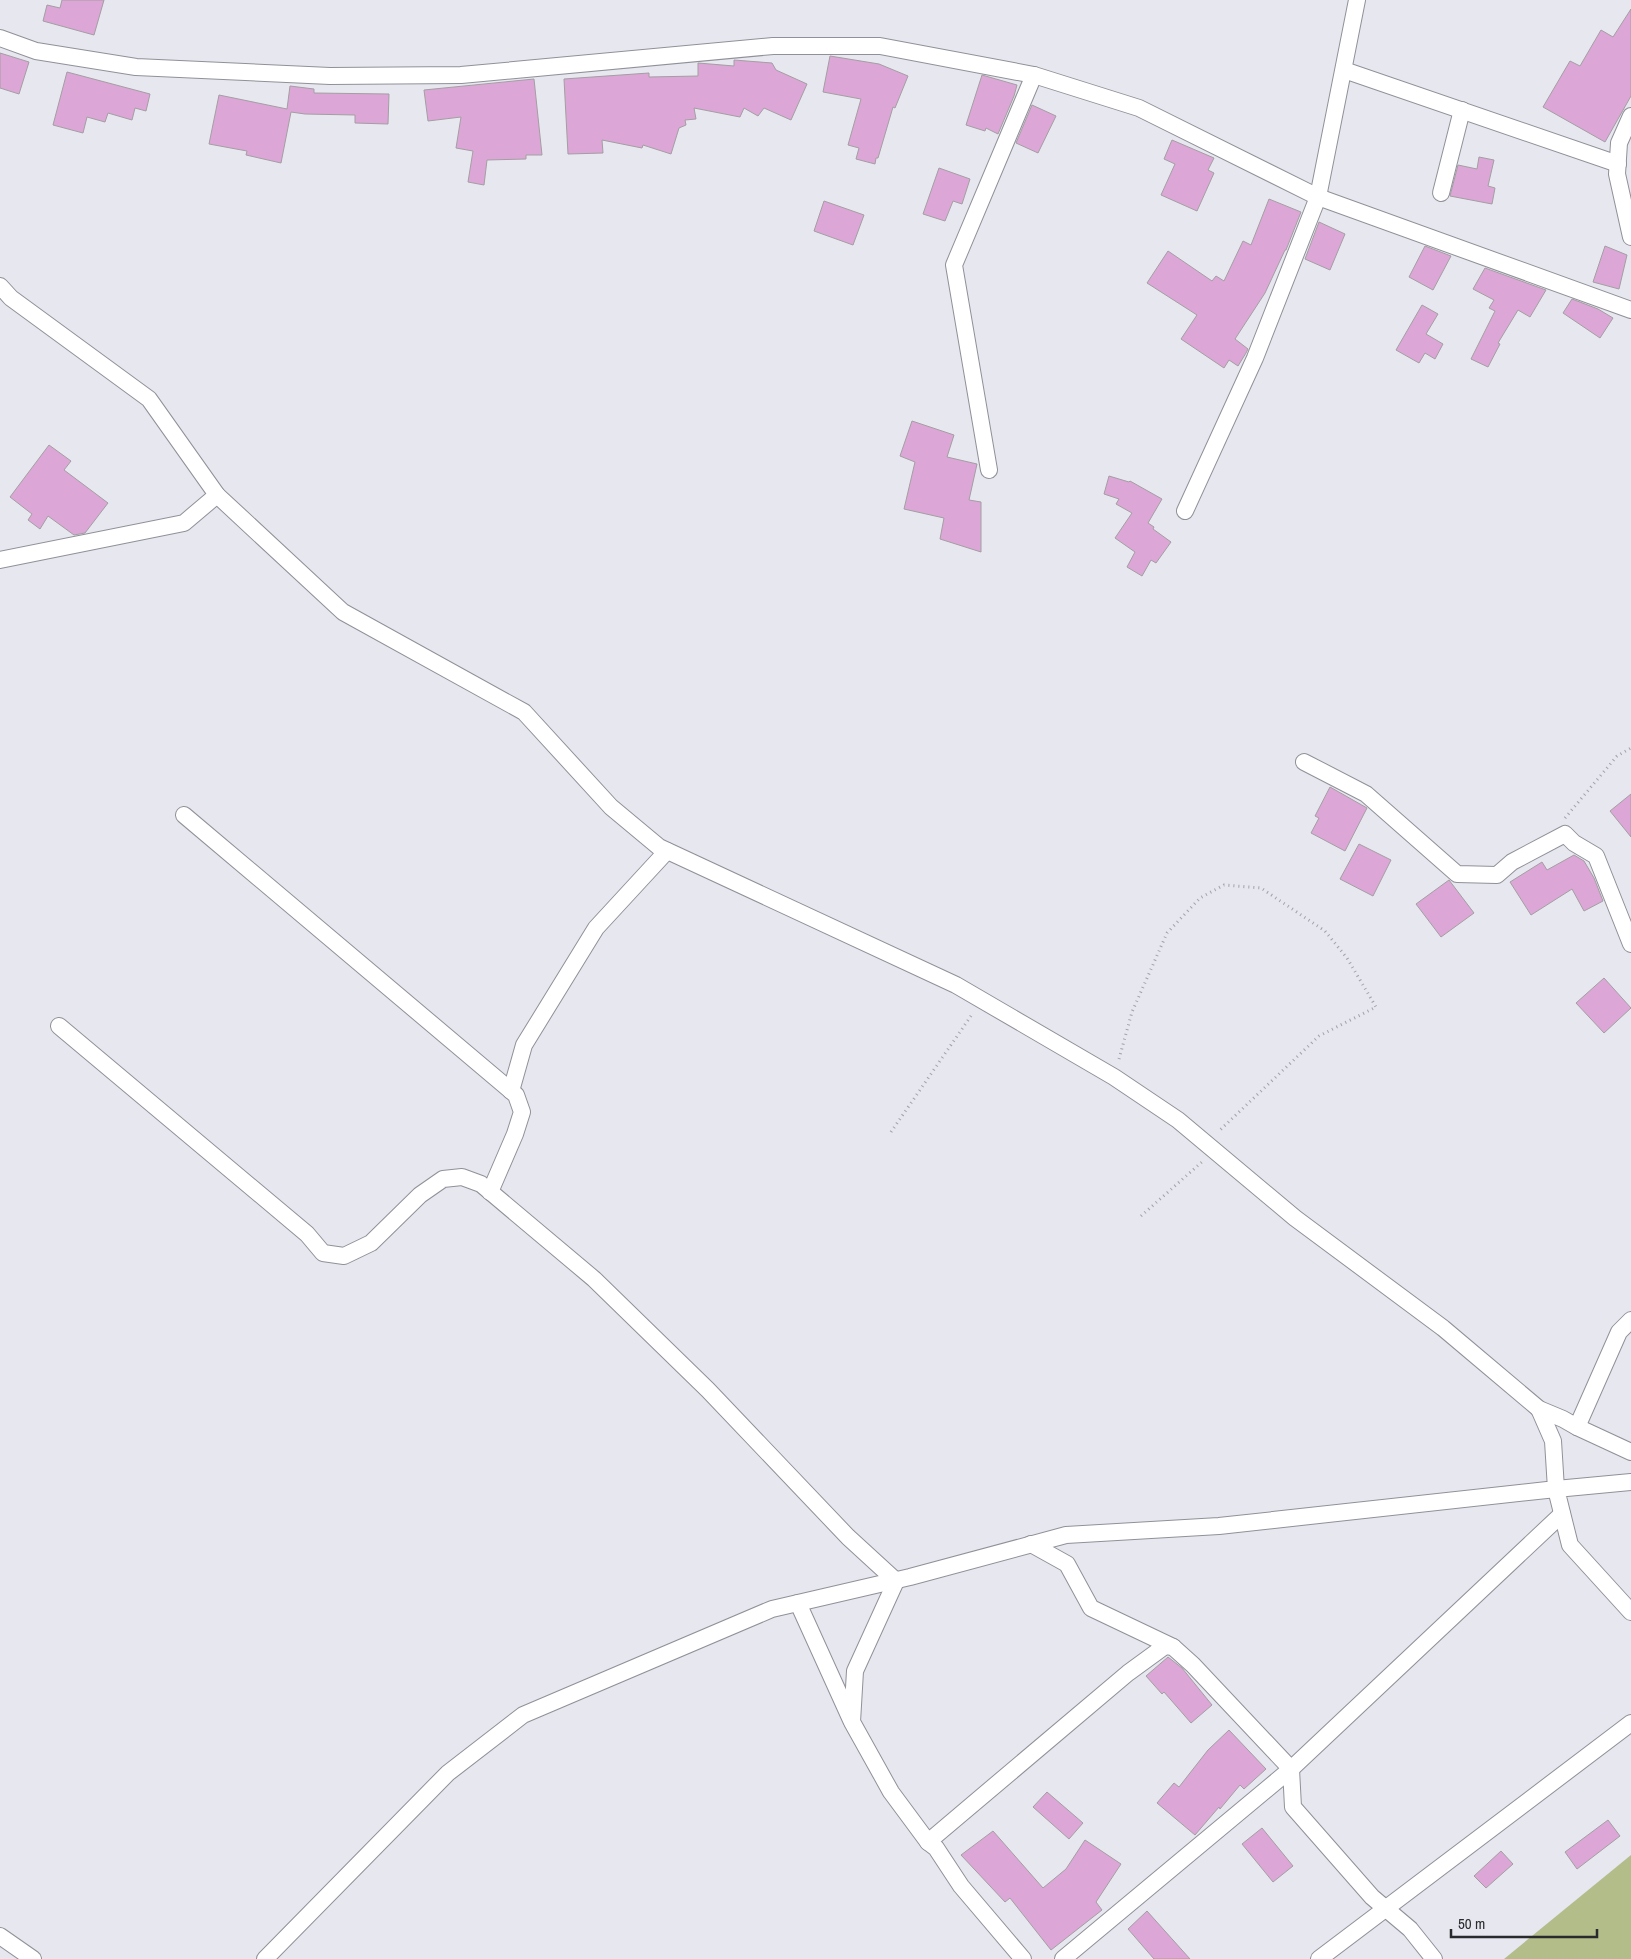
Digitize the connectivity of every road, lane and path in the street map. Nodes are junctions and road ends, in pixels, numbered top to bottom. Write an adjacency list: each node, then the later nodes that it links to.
1 (1358, 0): 3 (street)
2 (0, 38): 4 (street)
3 (1344, 70): 5 (street); 9 (street)
4 (1034, 75): 9 (street); 13 (street)
5 (1462, 110): 7 (street); 8 (street)
6 (1631, 116): 7 (street)
7 (1618, 164): 10 (street)
8 (1441, 193)
9 (1318, 197): 12 (street); 15 (street)
10 (1631, 238)
11 (0, 286): 14 (street)
12 (1631, 310)
13 (989, 470)
14 (217, 494): 16 (street); 21 (street)
15 (1185, 511)
16 (0, 560)
17 (1631, 748): 20 (path)
18 (1304, 762): 20 (street)
19 (184, 815): 26 (street)
20 (1565, 834): 22 (street)
21 (667, 851): 23 (street); 26 (street)
22 (1631, 944)
23 (981, 1000): 25 (street); 27 (path)
24 (59, 1026): 29 (street)
25 (1114, 1077): 28 (street); 28 (path)
26 (511, 1091): 29 (street)
27 (890, 1132)
28 (1211, 1148): 30 (path); 32 (street)
29 (490, 1192): 39 (street)
30 (1141, 1216)
31 (1631, 1320): 33 (street)
32 (1539, 1409): 33 (street); 36 (street)
33 (1576, 1427): 34 (street)
34 (1631, 1452)
35 (1631, 1482): 36 (street)
36 (1556, 1489): 37 (street); 38 (street)
37 (1562, 1514): 41 (street); 45 (street)
38 (1031, 1544): 39 (street); 42 (street)
39 (896, 1580): 40 (street); 43 (street)
40 (798, 1603): 43 (street); 50 (street)
41 (1631, 1612)
42 (1173, 1646): 45 (street); 46 (street)
43 (852, 1722): 46 (street)
44 (1631, 1723): 47 (street)
45 (1291, 1769): 47 (street); 52 (street)
46 (928, 1842): 51 (street)
47 (1385, 1908): 53 (street); 54 (street)
48 (0, 1936): 49 (street)
49 (33, 1959)
50 (265, 1959)
51 (1023, 1959)
52 (1063, 1959)
53 (1319, 1959)
54 (1434, 1959)

